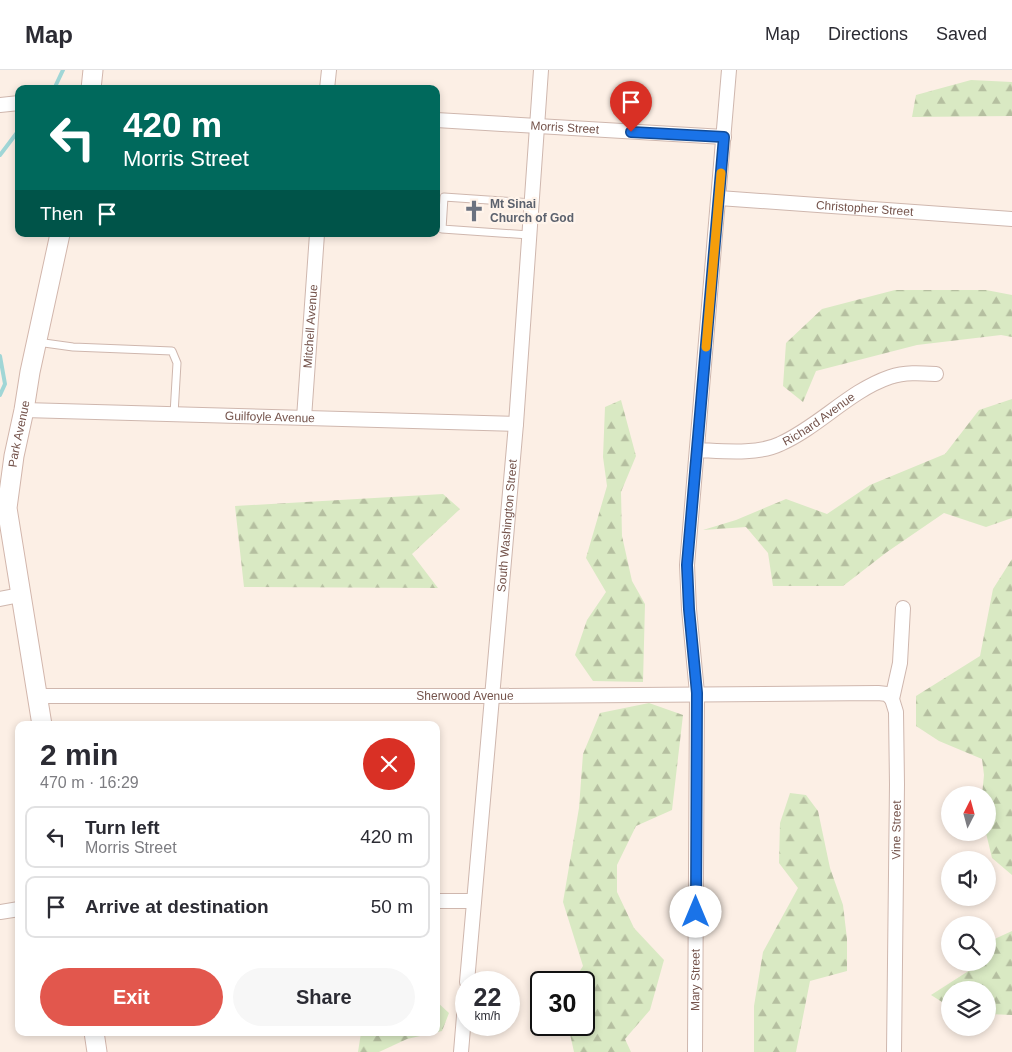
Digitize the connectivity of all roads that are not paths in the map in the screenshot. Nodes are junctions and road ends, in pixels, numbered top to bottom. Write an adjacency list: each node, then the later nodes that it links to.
1 (93, 70): 5 (street)
2 (329, 70): 6 (street)
3 (541, 70): 10 (street, South Washington Street)
4 (730, 70): 11 (street, Mary Street)
5 (91, 85)
6 (327, 85)
7 (15, 103): 8 (street)
8 (0, 104)
9 (440, 120): 10 (street, Morris Street)
10 (537, 126): 11 (street, Morris Street); 13 (street, South Washington Street)
11 (724, 137): 12 (street, Mary Street)
12 (719, 198): 14 (street, Christopher Street); 24 (street, Mary Street)
13 (532, 203): 15 (street, South Washington Street); 15 (lane)
14 (1012, 219)
15 (529, 234): 23 (street, South Washington Street)
16 (59, 237): 18 (street, Park Avenue)
17 (317, 237): 22 (street, Mitchell Avenue)
18 (36, 342): 20 (street, Park Avenue); 21 (lane)
19 (936, 374): 24 (street, Richard Avenue)
20 (24, 410): 21 (street, Guilfoyle Avenue); 26 (street, Park Avenue)
21 (174, 414): 22 (street, Guilfoyle Avenue)
22 (304, 418): 23 (street, Guilfoyle Avenue)
23 (516, 424): 32 (street, South Washington Street)
24 (697, 450): 30 (street, Mary Street)
25 (0, 488): 26 (street)
26 (7, 508): 27 (street, Park Avenue)
27 (20, 595): 28 (street); 31 (street, Park Avenue)
28 (0, 599)
29 (903, 608): 33 (street, Vine Street)
30 (697, 693): 32 (street, Sherwood Avenue); 33 (street, Sherwood Avenue); 44 (street, Mary Street)
31 (36, 696): 32 (street, Sherwood Avenue); 34 (street, Park Avenue)
32 (492, 696): 36 (street, South Washington Street)
33 (892, 699): 45 (street, Vine Street)
34 (41, 721)
35 (440, 901): 36 (street)
36 (474, 901): 39 (street, South Washington Street)
37 (15, 909): 38 (street)
38 (0, 912)
39 (468, 971)
40 (95, 1036): 42 (street)
41 (462, 1036): 43 (street)
42 (97, 1052)
43 (461, 1052)
44 (695, 1052)
45 (894, 1052)

